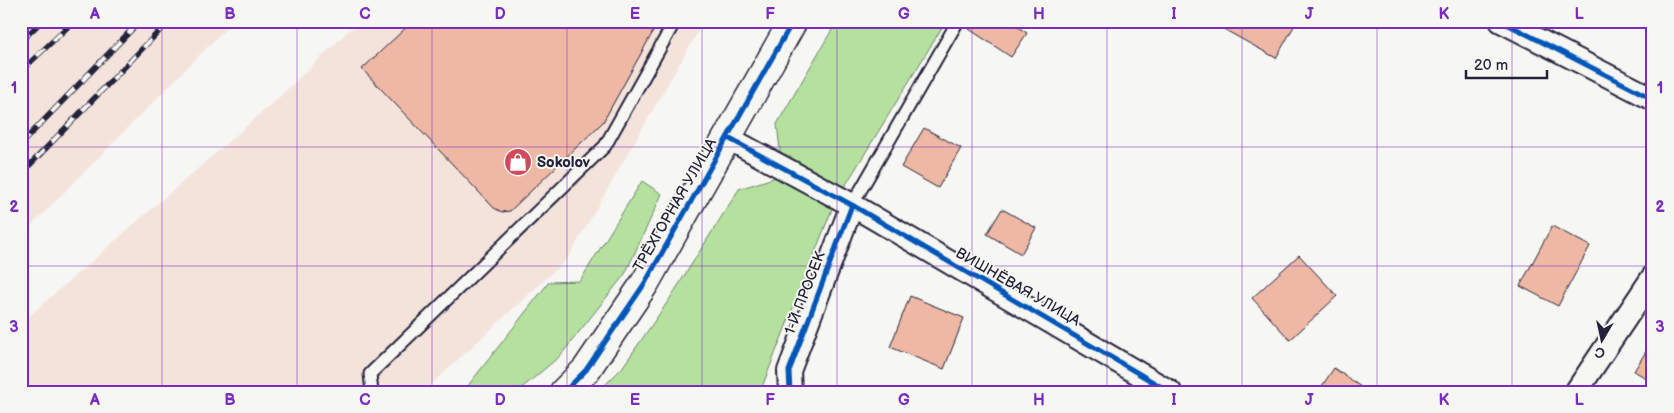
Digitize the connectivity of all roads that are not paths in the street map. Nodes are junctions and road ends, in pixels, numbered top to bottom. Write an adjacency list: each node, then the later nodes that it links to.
1 (675, 21): 9 (lane)
2 (793, 21): 6 (street, ТРЁХГОРНАЯ УЛИЦА)
3 (958, 21): 7 (lane)
4 (1501, 21): 5 (street)
5 (1653, 99)
6 (728, 138): 7 (street, ВИШНЁВАЯ УЛИЦА); 10 (street, ТРЁХГОРНАЯ УЛИЦА)
7 (852, 205): 11 (street, 1-Й ПРОСЕК); 12 (street, ВИШНЁВАЯ УЛИЦА)
8 (1653, 277): 13 (street)
9 (372, 392)
10 (564, 392)
11 (790, 392)
12 (1170, 392)
13 (1576, 392)

